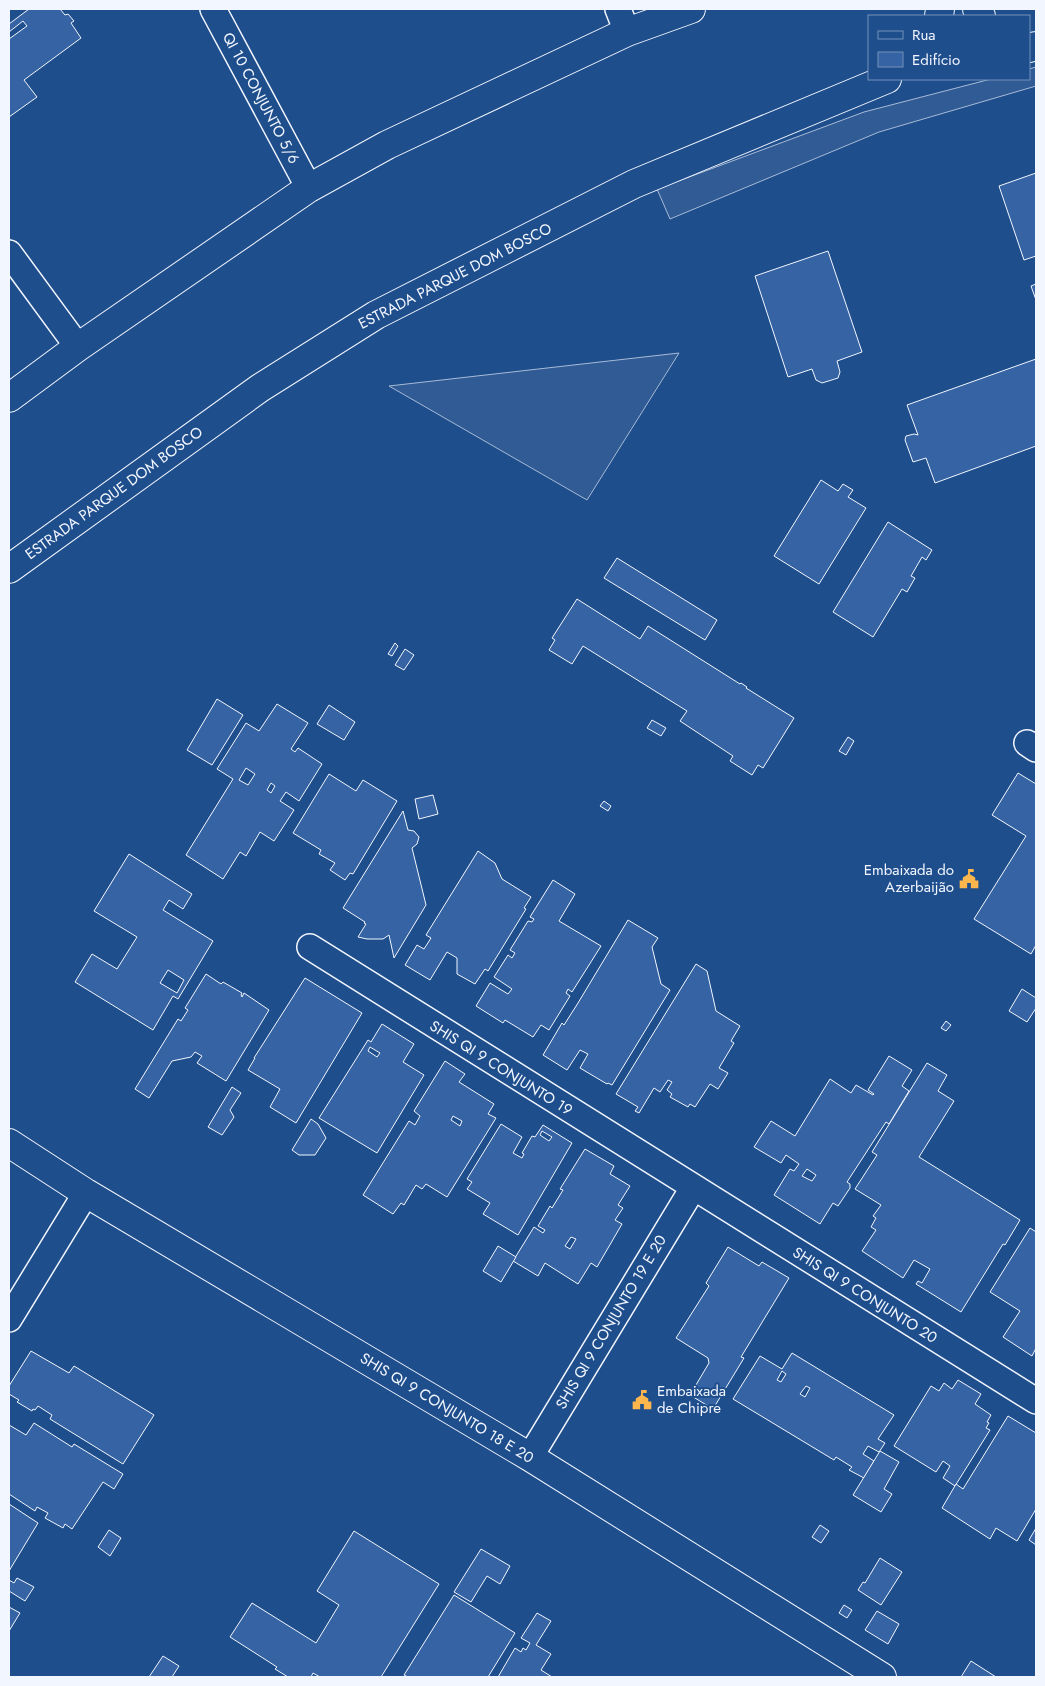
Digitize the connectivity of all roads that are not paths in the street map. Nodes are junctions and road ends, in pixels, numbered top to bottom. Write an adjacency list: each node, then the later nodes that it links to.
1 (213, 9): 5 (street, QI 10 CONJUNTO 5/6)
2 (691, 9): 3 (main road)
3 (622, 20): 5 (main road)
4 (885, 80): 9 (main road, ESTRADA PARQUE DOM BOSCO)
5 (309, 188): 7 (main road)
6 (9, 253): 7 (street)
7 (78, 347): 8 (main road)
8 (9, 398)
9 (9, 569)
10 (310, 947): 12 (street, SHIS QI 9 CONJUNTO 19)
11 (9, 1143): 13 (main road, SHIS QI 9 CONJUNTO 18 E 20)
12 (693, 1188): 15 (street, SHIS QI 9 CONJUNTO 20); 16 (street, SHIS QI 9 CONJUNTO 19 E 20)
13 (86, 1193): 14 (street); 16 (main road, SHIS QI 9 CONJUNTO 18 E 20)
14 (9, 1319)
15 (1036, 1401)
16 (530, 1457): 17 (main road, SHIS QI 9 CONJUNTO 18 E 20)
17 (882, 1677)

